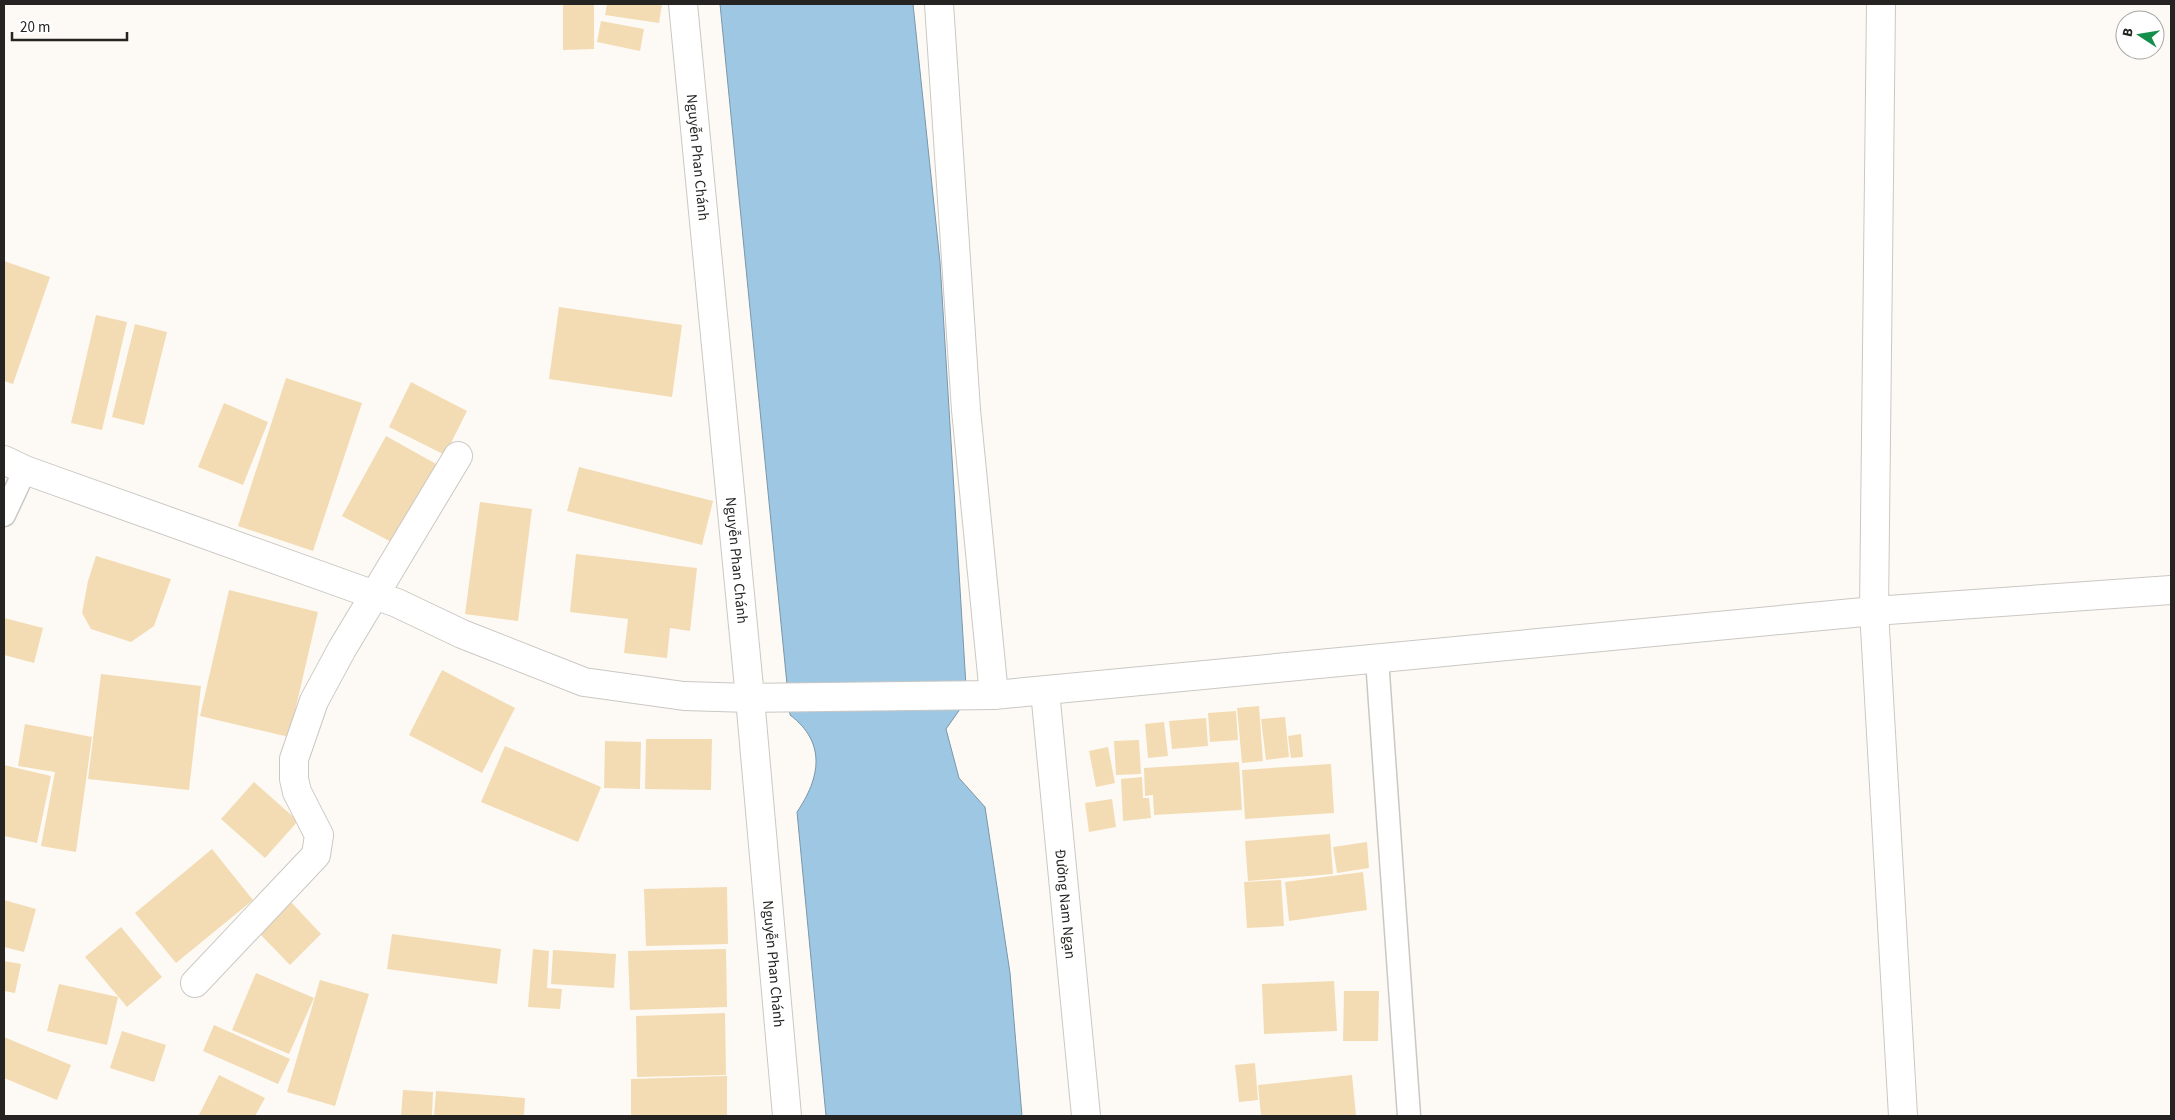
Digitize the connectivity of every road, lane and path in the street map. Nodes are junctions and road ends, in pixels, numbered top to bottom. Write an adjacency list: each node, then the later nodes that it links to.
1 (683, 4): 13 (street, Nguyễn Phan Chánh)
2 (939, 4): 12 (street)
3 (1881, 4): 9 (street)
4 (458, 456): 8 (street)
5 (14, 465): 6 (lane); 8 (street)
6 (4, 515)
7 (2171, 590): 9 (street)
8 (375, 595): 13 (street); 14 (street)
9 (1874, 611): 10 (street); 18 (street)
10 (1377, 659): 11 (street); 17 (lane)
11 (1045, 691): 12 (street); 16 (street, Đường Nam Ngạn)
12 (982, 695): 13 (street)
13 (750, 698): 15 (street, Nguyễn Phan Chánh)
14 (195, 983)
15 (788, 1116)
16 (1086, 1116)
17 (1409, 1116)
18 (1904, 1116)

